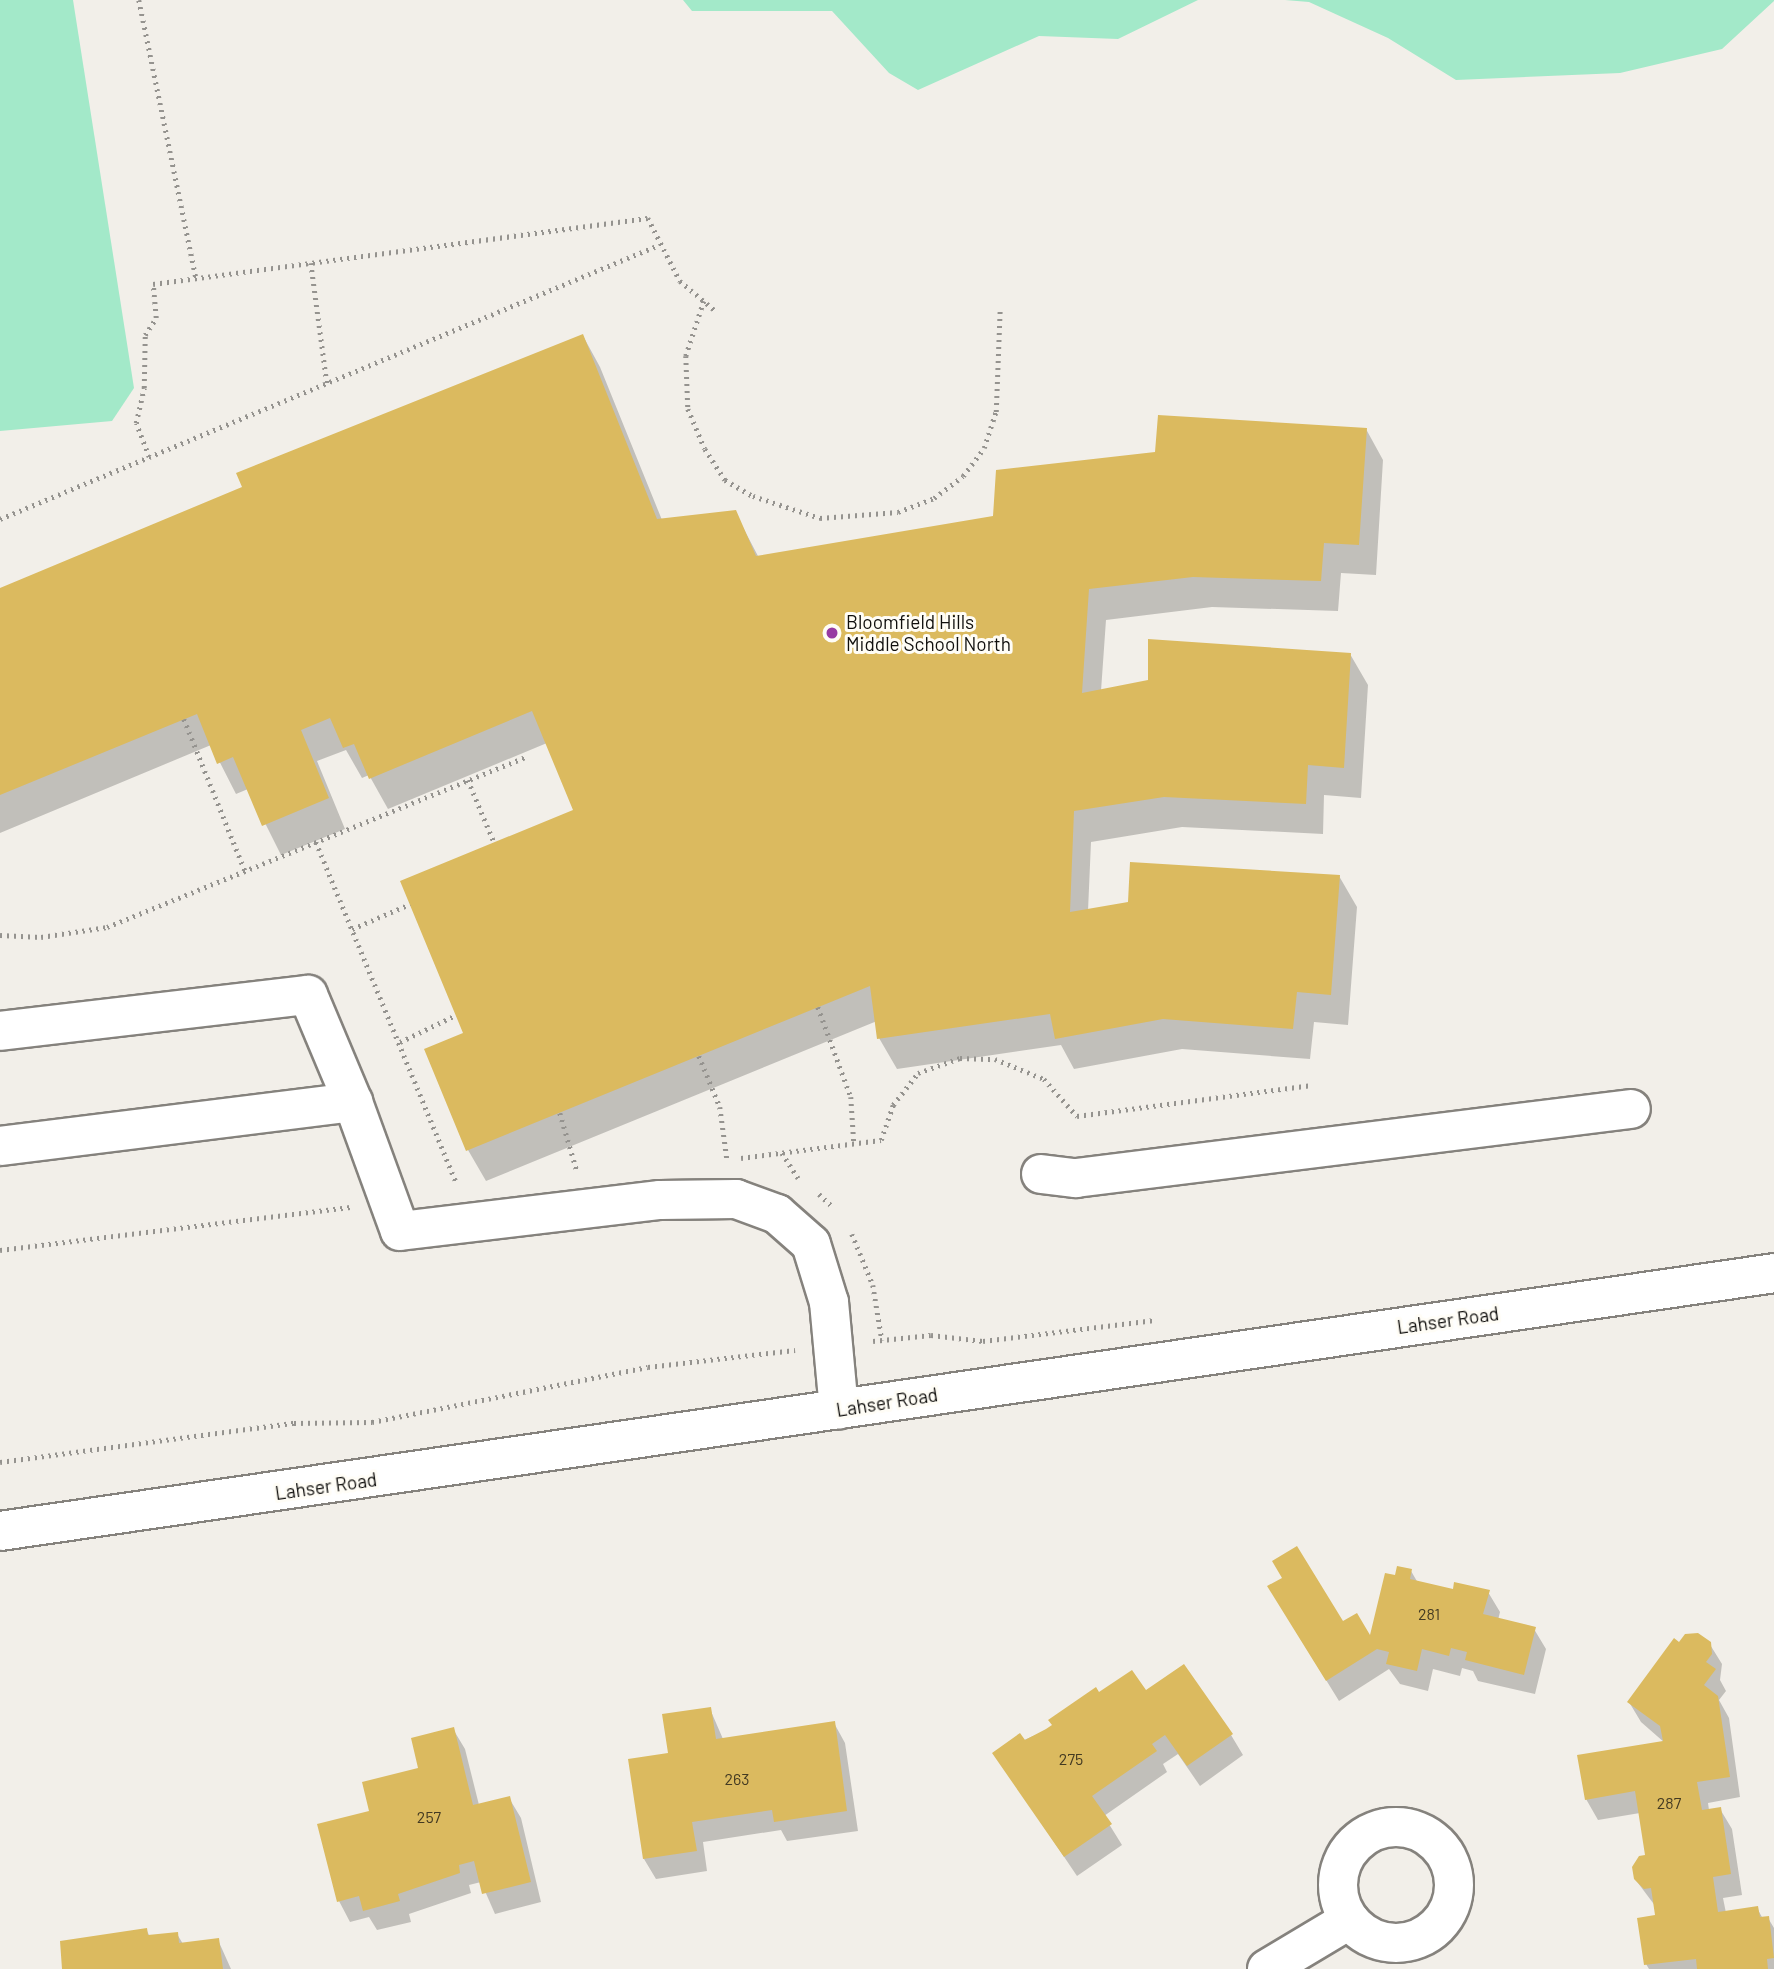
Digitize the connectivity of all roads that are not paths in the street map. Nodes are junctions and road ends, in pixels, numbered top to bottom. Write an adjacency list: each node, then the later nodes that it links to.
1 (0, 1031): 2 (street)
2 (353, 1102): 4 (street); 7 (street)
3 (1631, 1109): 5 (street)
4 (0, 1146)
5 (1041, 1174)
6 (1774, 1273): 7 (street, Lahser Road)
7 (839, 1410): 8 (street, Lahser Road)
8 (0, 1531)
9 (1349, 1920): 10 (street)
10 (1267, 1969)

